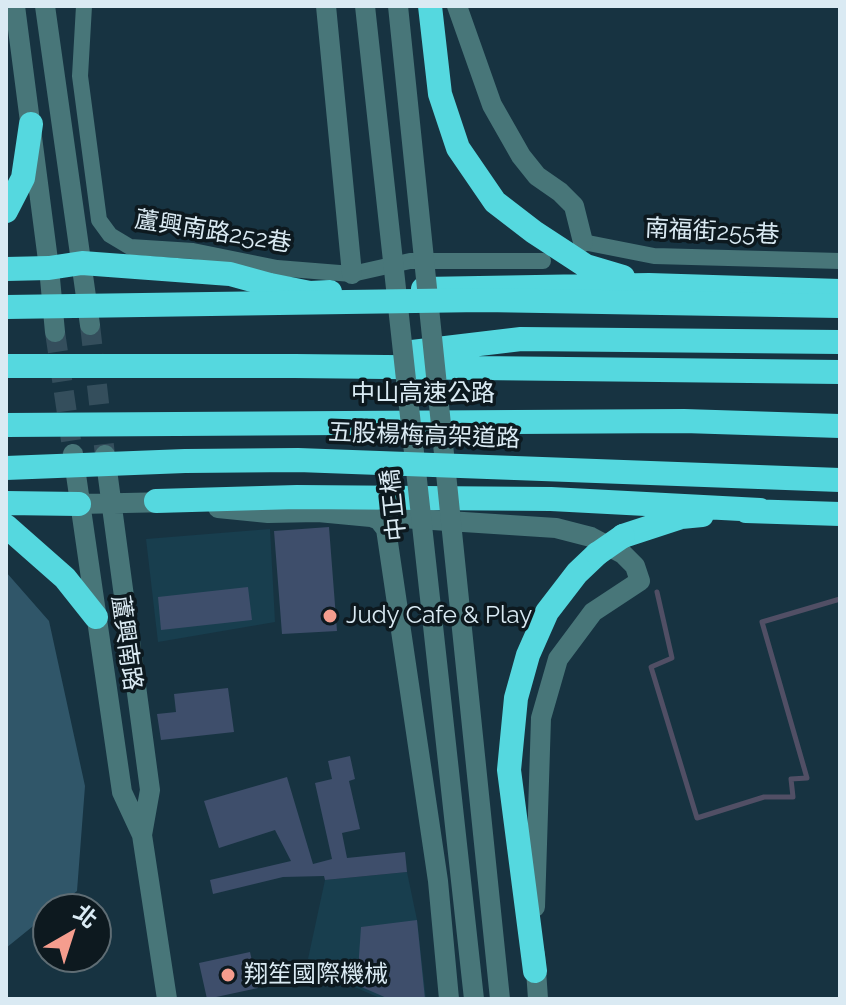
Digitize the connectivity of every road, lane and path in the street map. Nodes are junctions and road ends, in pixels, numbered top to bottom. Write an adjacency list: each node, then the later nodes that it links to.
1 (15, 6): 9 (street)
2 (45, 6): 14 (street)
3 (84, 6): 17 (street, 蘆興南路252巷)
4 (326, 6): 17 (street)
5 (365, 6): 47 (street, 中正橋, bridge)
6 (398, 6): 48 (street, bridge)
7 (430, 6): 18 (highway)
8 (457, 6): 11 (street)
9 (31, 124): 10 (highway); 15 (street)
10 (6, 211)
11 (583, 242): 13 (street, 南福街255巷)
12 (543, 261): 17 (street, 蘆興南路252巷)
13 (840, 261)
14 (82, 263): 15 (highway); 18 (highway); 22 (street)
15 (49, 268): 16 (highway); 23 (street)
16 (6, 269)
17 (352, 274)
18 (649, 285): 19 (highway)
19 (840, 291)
20 (840, 306): 21 (highway, bridge)
21 (6, 307)
22 (90, 325)
23 (55, 332)
24 (840, 342): 26 (highway)
25 (6, 366): 26 (highway, 中山高速公路)
26 (295, 366): 27 (highway, 中山高速公路)
27 (840, 372)
28 (6, 425): 29 (highway, 中山高速公路)
29 (840, 426)
30 (73, 454): 37 (street, 蘆興南路)
31 (105, 455): 34 (street, 蘆興南路)
32 (6, 468): 33 (highway, 五股楊梅高架道路, bridge)
33 (840, 480)
34 (111, 501): 35 (street); 37 (street); 43 (street, 蘆興南路)
35 (156, 501): 38 (highway); 41 (street)
36 (6, 503): 37 (highway)
37 (79, 504): 42 (street, 蘆興南路)
38 (760, 510): 39 (highway); 44 (highway, bridge)
39 (840, 514)
40 (6, 526): 42 (highway)
41 (386, 529): 44 (street); 46 (street)
42 (96, 617): 43 (street, 蘆興南路)
43 (142, 835): 45 (street, 蘆興南路)
44 (535, 971): 49 (street)
45 (167, 999)
46 (449, 999)
47 (474, 999)
48 (500, 999)
49 (538, 999)

